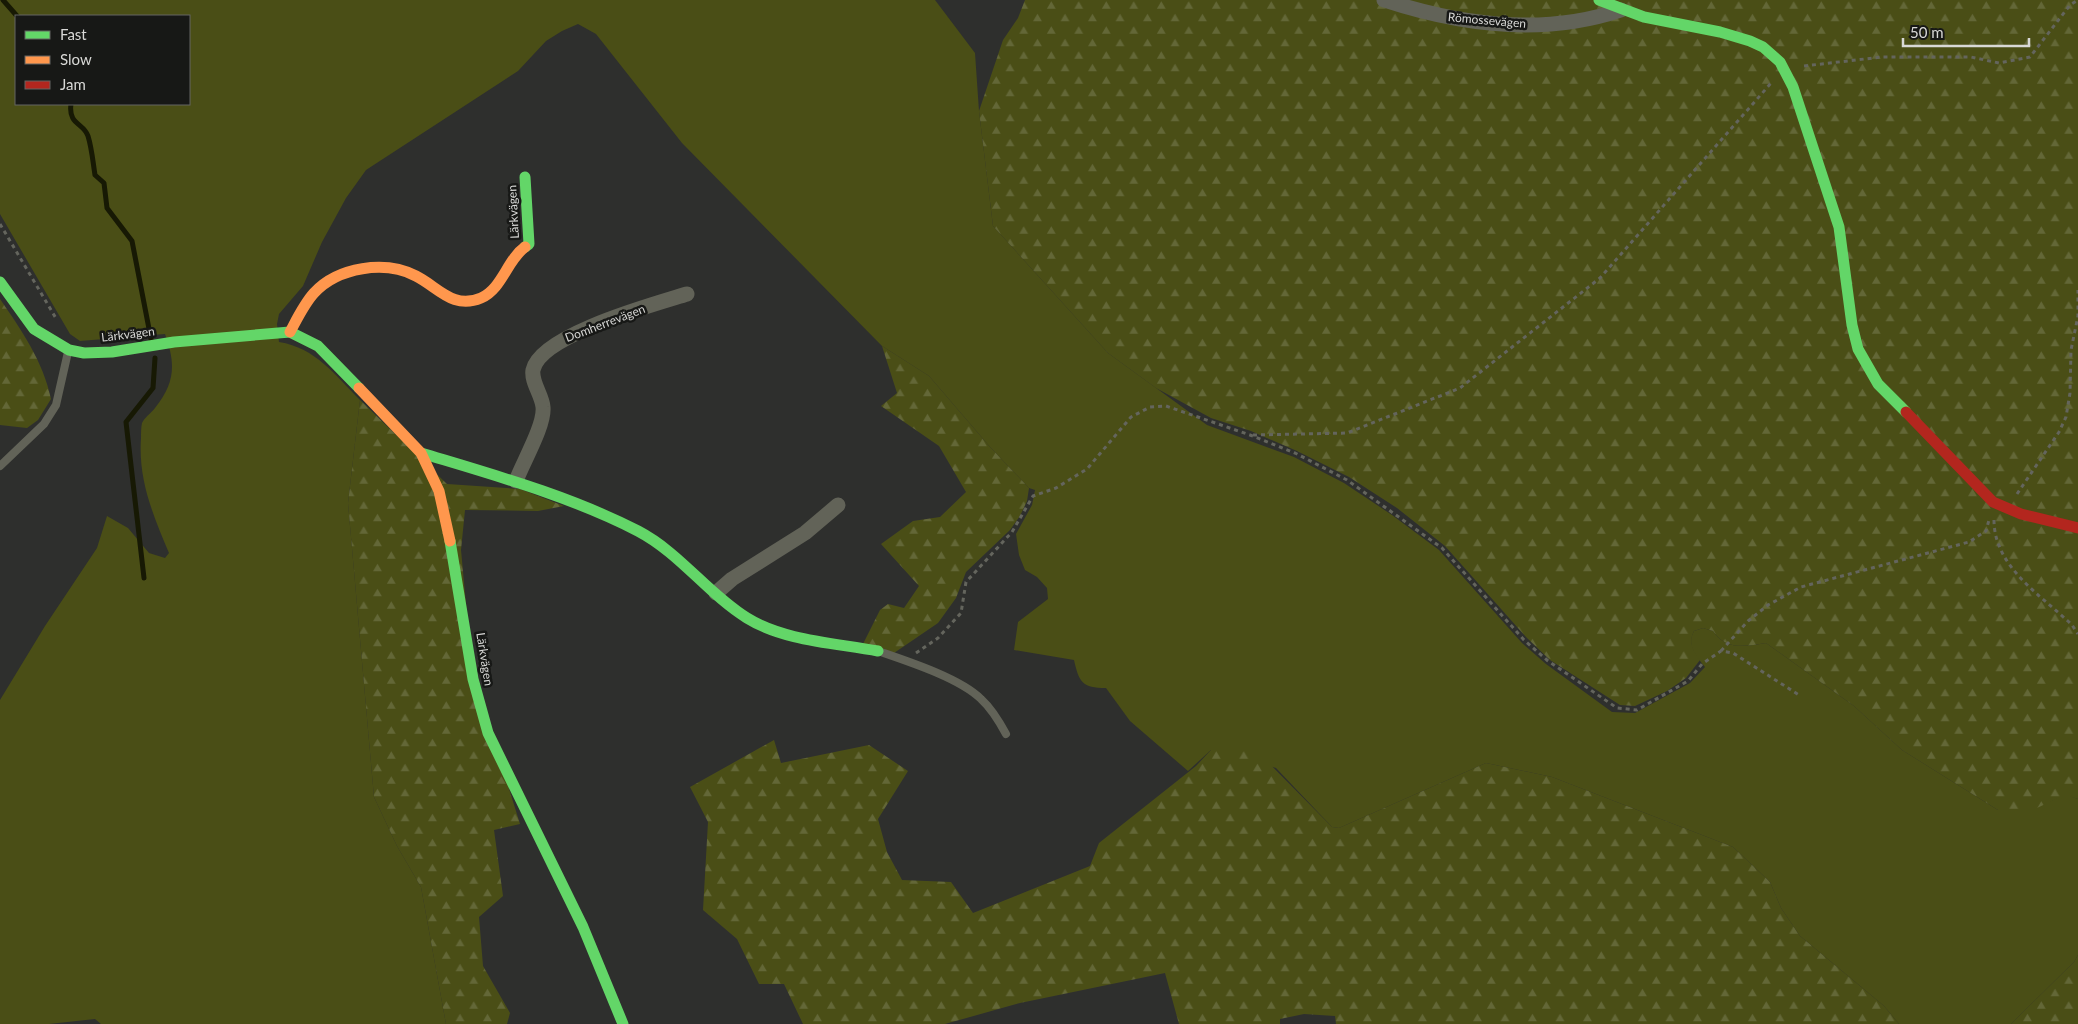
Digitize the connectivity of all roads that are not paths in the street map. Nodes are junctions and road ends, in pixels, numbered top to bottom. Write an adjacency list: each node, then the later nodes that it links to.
1 (1384, 0): 3 (street, Römossevägen)
2 (1599, 0): 3 (street)
3 (1621, 10): 13 (street)
4 (525, 177): 7 (street, Lärkvägen)
5 (0, 282): 8 (street, Lärkvägen)
6 (687, 294): 11 (street, Domherrevägen)
7 (290, 332): 8 (street, Lärkvägen); 9 (street, Lärkvägen)
8 (69, 350): 10 (lane)
9 (421, 453): 11 (street); 17 (street, Lärkvägen)
10 (0, 466)
11 (516, 481): 14 (street)
12 (838, 505): 14 (street)
13 (2078, 528)
14 (716, 593): 15 (street)
15 (878, 652): 16 (lane)
16 (1006, 734)
17 (623, 1024)

